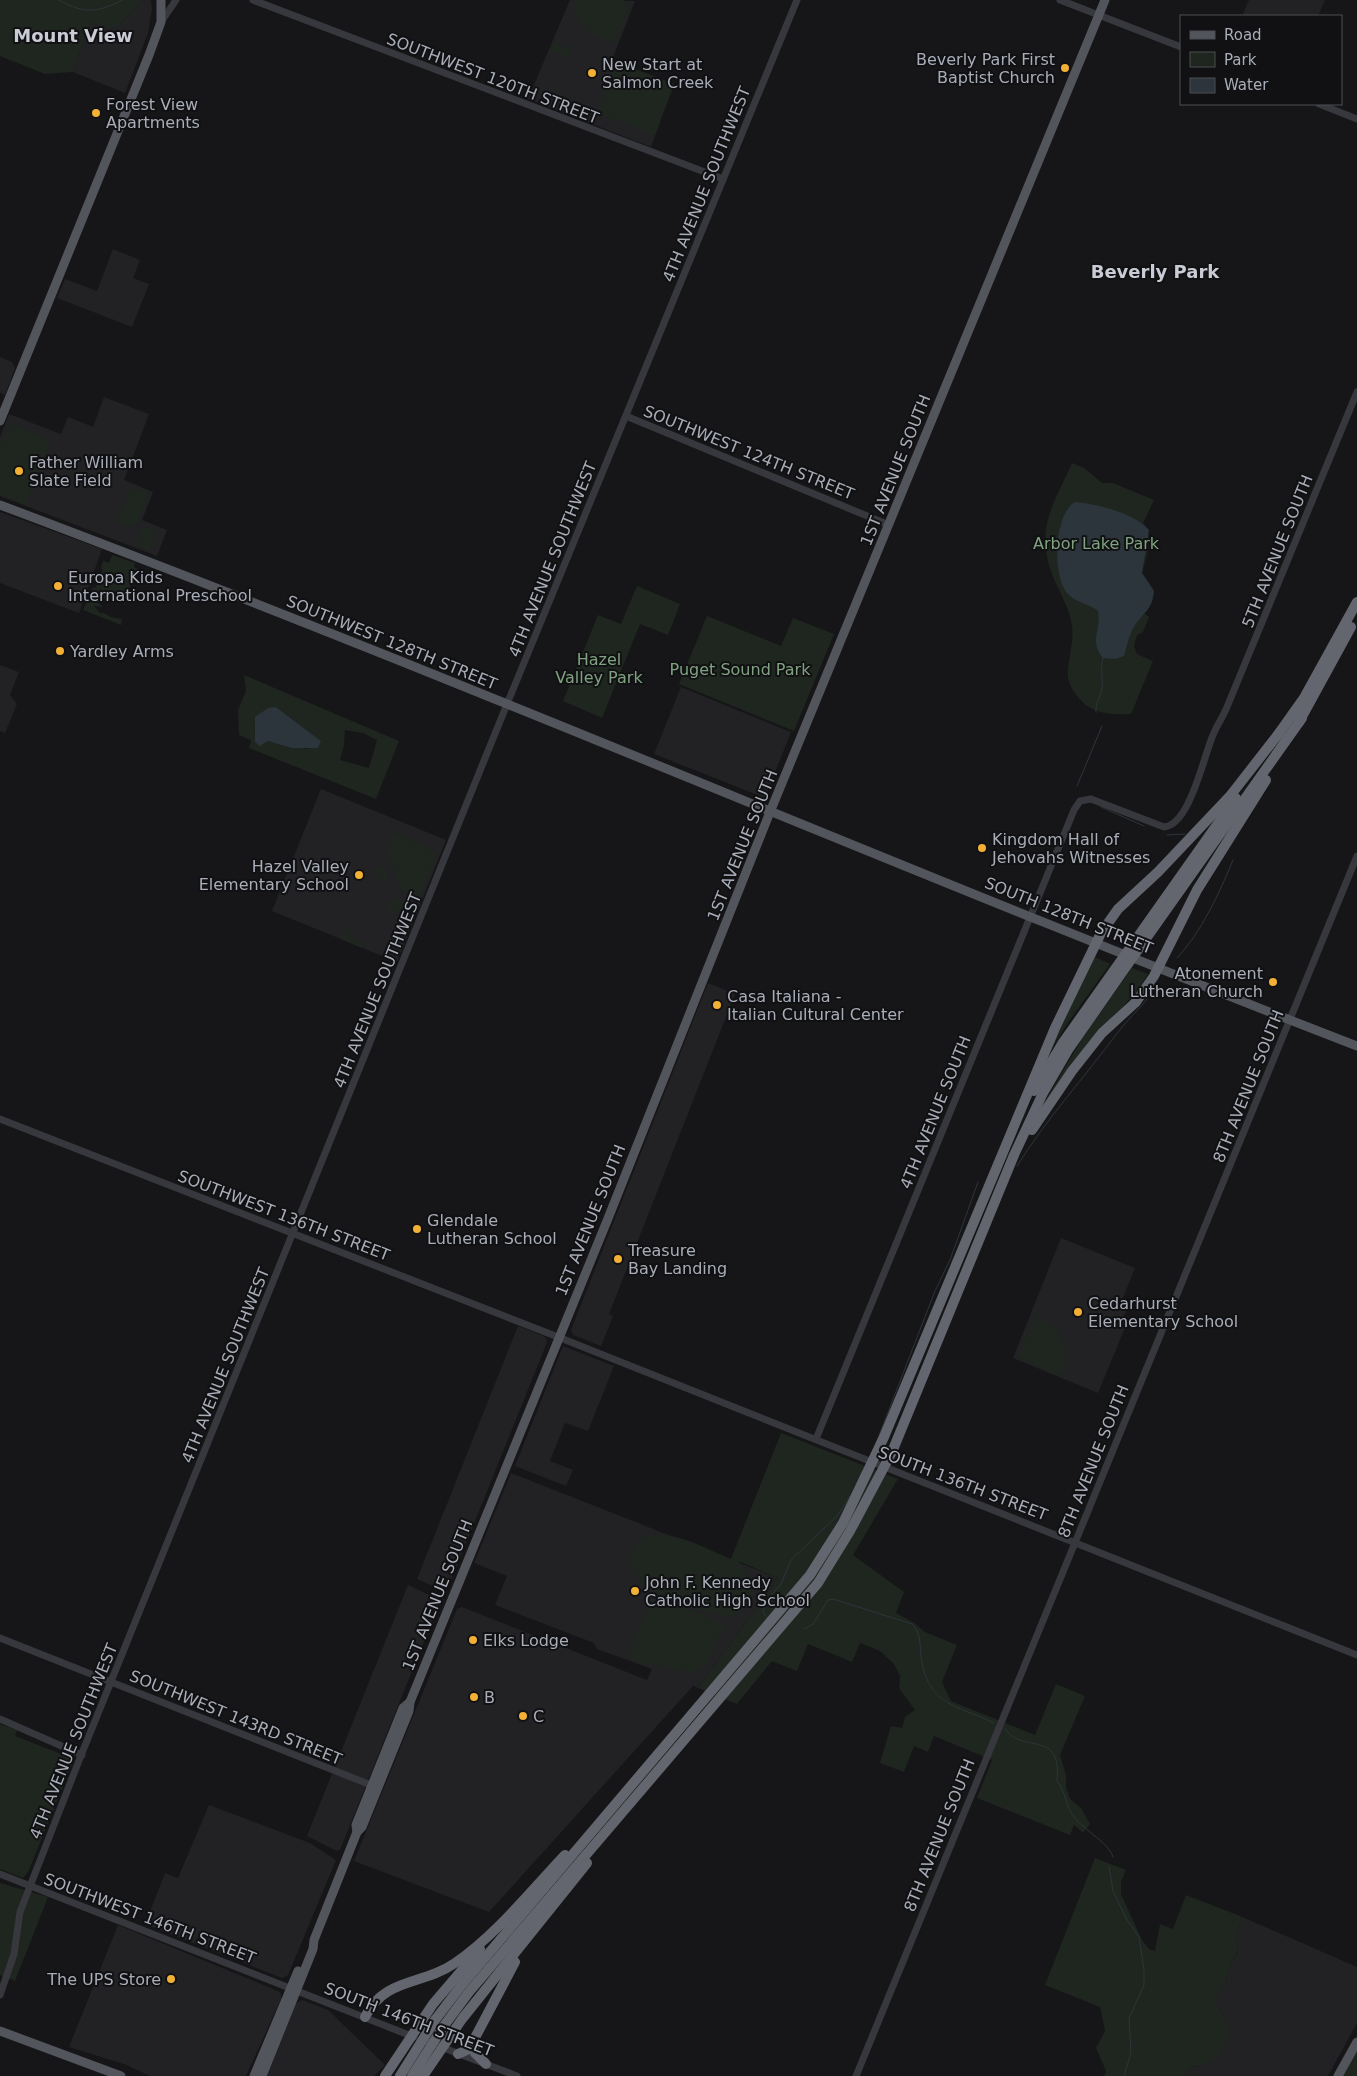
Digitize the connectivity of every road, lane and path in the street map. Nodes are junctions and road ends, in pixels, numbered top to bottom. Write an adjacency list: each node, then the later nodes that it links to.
1 (161, 0): 8 (main road)
2 (176, 0): 8 (street)
3 (253, 0): 12 (street, SOUTHWEST 120TH STREET)
4 (797, 0): 12 (street, 4TH AVENUE SOUTHWEST)
5 (1060, 0): 7 (street)
6 (1105, 0): 7 (main road, 1ST AVENUE SOUTH)
7 (1099, 15): 9 (street); 17 (main road, 1ST AVENUE SOUTH)
8 (161, 22): 15 (main road)
9 (1180, 47)
10 (1321, 105): 11 (street)
11 (1357, 119)
12 (723, 180): 14 (street, 4TH AVENUE SOUTHWEST)
13 (1357, 392): 23 (street, 5TH AVENUE SOUTH)
14 (626, 416): 17 (street, SOUTHWEST 124TH STREET); 20 (street, 4TH AVENUE SOUTHWEST)
15 (0, 421)
16 (0, 505): 20 (main road, SOUTHWEST 128TH STREET)
17 (889, 525): 24 (main road, 1ST AVENUE SOUTH)
18 (1357, 602): 22 (highway)
19 (1357, 617): 21 (highway)
20 (507, 704): 24 (main road, SOUTHWEST 128TH STREET); 36 (street, 4TH AVENUE SOUTHWEST)
21 (1302, 718): 27 (highway); 29 (highway)
22 (1280, 732): 27 (highway); 28 (highway)
23 (1086, 798): 26 (street, 4TH AVENUE SOUTH)
24 (770, 812): 26 (main road, SOUTH 128TH STREET); 37 (main road, 1ST AVENUE SOUTH)
25 (1357, 856): 31 (street, 8TH AVENUE SOUTH)
26 (1030, 916): 28 (main road, SOUTH 128TH STREET); 38 (street, 4TH AVENUE SOUTH)
27 (1142, 937): 30 (highway)
28 (1097, 942): 29 (main road, SOUTH 128TH STREET); 34 (highway)
29 (1160, 967): 31 (main road, SOUTH 128TH STREET); 35 (highway)
30 (1117, 973): 34 (highway); 35 (highway)
31 (1290, 1020): 32 (main road, SOUTH 128TH STREET); 39 (street, 8TH AVENUE SOUTH)
32 (1357, 1046)
33 (0, 1119): 36 (street, SOUTHWEST 136TH STREET)
34 (1001, 1154): 45 (highway)
35 (1014, 1155): 47 (highway)
36 (294, 1234): 37 (street, SOUTHWEST 136TH STREET); 42 (street, 4TH AVENUE SOUTHWEST)
37 (558, 1337): 38 (street, SOUTH 136TH STREET); 46 (main road, 1ST AVENUE SOUTH)
38 (816, 1440): 39 (street, SOUTH 136TH STREET)
39 (1075, 1542): 41 (street, SOUTH 136TH STREET); 68 (street, 8TH AVENUE SOUTH)
40 (0, 1638): 42 (street, SOUTHWEST 143RD STREET)
41 (1357, 1655)
42 (112, 1682): 44 (street, 4TH AVENUE SOUTHWEST); 46 (street, SOUTHWEST 143RD STREET)
43 (0, 1719): 44 (street)
44 (82, 1755): 49 (street, 4TH AVENUE SOUTHWEST)
45 (644, 1771): 50 (highway); 64 (highway)
46 (375, 1787): 52 (main road, 1ST AVENUE SOUTH)
47 (633, 1802): 51 (highway); 65 (highway)
48 (0, 1874): 49 (street, SOUTHWEST 146TH STREET)
49 (30, 1886): 52 (street, SOUTHWEST 146TH STREET); 53 (street, 4TH AVENUE SOUTHWEST)
50 (516, 1907): 54 (highway); 63 (highway)
51 (539, 1924): 57 (highway); 66 (highway)
52 (293, 1989): 54 (street, SOUTH 146TH STREET); 61 (main road, 1ST AVENUE SOUTH); 62 (main road, 1ST AVENUE SOUTH)
53 (0, 1996)
54 (365, 2016): 58 (street, SOUTH 146TH STREET)
55 (0, 2031): 60 (main road)
56 (1357, 2042): 69 (main road)
57 (473, 2043): 58 (highway); 59 (highway)
58 (458, 2054): 59 (street, SOUTH 146TH STREET)
59 (486, 2064): 67 (street, SOUTH 146TH STREET)
60 (121, 2076)
61 (254, 2076)
62 (262, 2076)
63 (385, 2076)
64 (400, 2076)
65 (412, 2076)
66 (423, 2076)
67 (517, 2076)
68 (856, 2076)
69 (1338, 2076)

